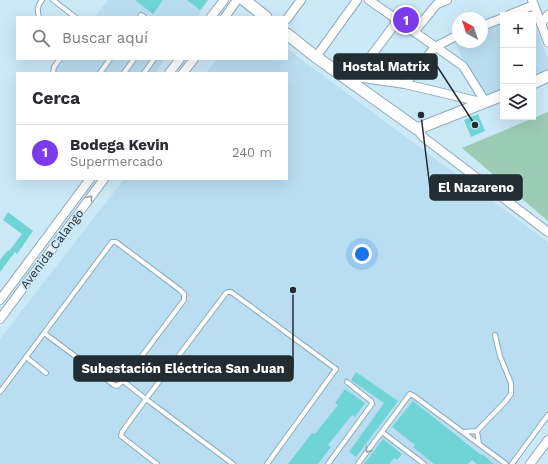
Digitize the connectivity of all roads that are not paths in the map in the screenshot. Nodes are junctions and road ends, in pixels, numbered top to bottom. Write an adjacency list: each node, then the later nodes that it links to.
1 (42, 0): 14 (lane)
2 (53, 0): 15 (lane)
3 (224, 0): 16 (street)
4 (237, 0): 17 (street)
5 (244, 0): 18 (street)
6 (300, 0): 19 (street)
7 (357, 0): 29 (street)
8 (369, 0): 21 (street)
9 (446, 0): 10 (street)
10 (435, 1): 24 (street)
11 (533, 3): 12 (street); 22 (street)
12 (515, 12)
13 (548, 14): 22 (street)
14 (39, 16)
15 (74, 16)
16 (212, 16)
17 (226, 16)
18 (265, 16)
19 (288, 18)
20 (500, 19): 23 (street)
21 (398, 20): 24 (street); 43 (street)
22 (545, 22): 27 (street)
23 (488, 24)
24 (414, 32): 28 (street)
25 (288, 35): 29 (street)
26 (452, 38): 28 (street)
27 (548, 42)
28 (435, 47): 45 (street); 47 (street)
29 (316, 56): 43 (street)
30 (59, 60): 36 (lane)
31 (109, 60): 37 (lane)
32 (133, 60): 38 (lane)
33 (153, 60): 39 (lane)
34 (179, 60): 40 (street)
35 (193, 60): 41 (street)
36 (52, 72)
37 (101, 72)
38 (125, 72)
39 (145, 72)
40 (170, 72)
41 (184, 72)
42 (548, 76): 44 (street)
43 (354, 80): 45 (street); 48 (street)
44 (536, 81)
45 (405, 84): 47 (street)
46 (500, 96): 47 (street)
47 (486, 103): 48 (street)
48 (417, 129): 51 (street)
49 (89, 180): 52 (street, Avenida Calango)
50 (103, 180): 53 (street, Avenida Calango, one-way to 50)
51 (548, 232)
52 (0, 300)
53 (0, 319)
54 (44, 333): 56 (lane); 58 (lane); 58 (lane)
55 (495, 335): 63 (lane)
56 (26, 358): 57 (lane); 60 (lane)
57 (46, 374)
58 (123, 381): 61 (lane)
59 (347, 382): 71 (lane)
60 (0, 392)
61 (146, 399): 68 (lane); 69 (lane); 70 (lane)
62 (548, 415): 75 (lane)
63 (477, 431): 65 (lane); 67 (lane)
64 (382, 432): 65 (lane); 72 (lane, one-way to 72); 73 (lane)
65 (464, 432): 67 (lane)
66 (548, 440): 76 (street)
67 (479, 444): 74 (lane)
68 (157, 464)
69 (233, 464)
70 (267, 464)
71 (328, 464)
72 (358, 464)
73 (424, 464)
74 (506, 464)
75 (512, 464)
76 (530, 464)

